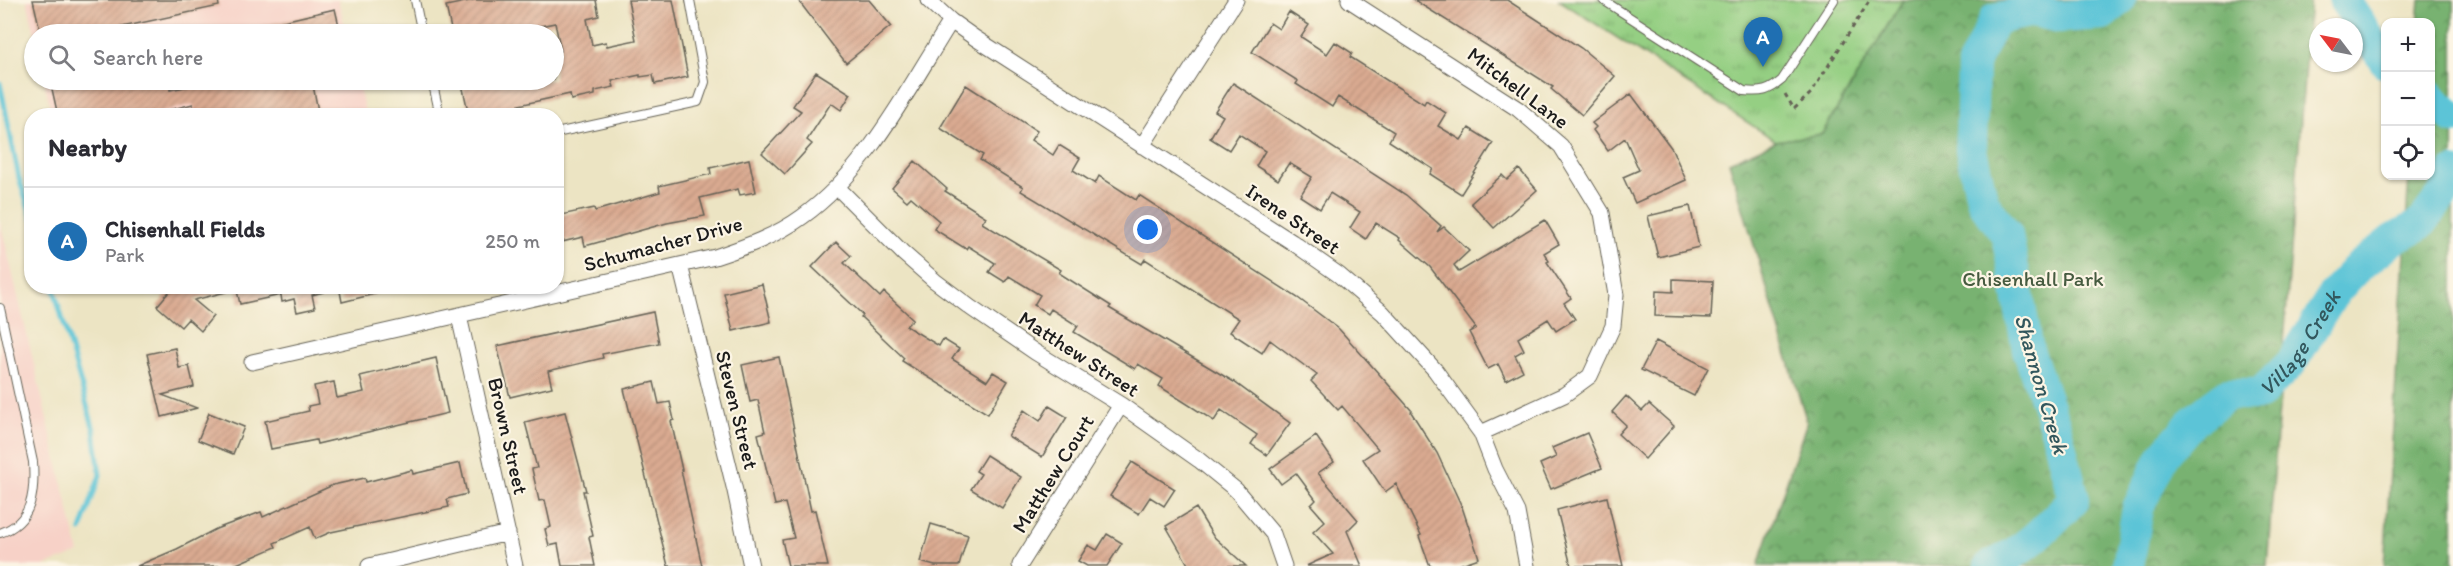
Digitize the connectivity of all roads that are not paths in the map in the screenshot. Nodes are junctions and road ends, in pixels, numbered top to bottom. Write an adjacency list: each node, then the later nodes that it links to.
1 (415, 0): 9 (lane)
2 (690, 0): 12 (lane)
3 (928, 0): 8 (street, Irene Street)
4 (1236, 0): 13 (street)
5 (1349, 0): 22 (street, Mitchell Lane)
6 (1603, 0): 7 (lane)
7 (1834, 0)
8 (951, 21): 13 (street, Irene Street); 14 (street, Schumacher Drive)
9 (420, 24)
10 (434, 90): 11 (lane)
11 (438, 108)
12 (564, 131)
13 (1142, 146): 22 (street, Irene Street)
14 (837, 187): 15 (street, Schumacher Drive); 21 (street, Matthew Street)
15 (680, 264): 16 (street, Schumacher Drive); 28 (street, Steven Street)
16 (564, 291)
17 (552, 294): 19 (street, Schumacher Drive)
18 (0, 308): 23 (lane)
19 (459, 316): 20 (street, Schumacher Drive); 24 (street, Brown Street)
20 (252, 362)
21 (1121, 405): 25 (street, Matthew Court); 29 (street, Matthew Street)
22 (1481, 433): 30 (street, Irene Street)
23 (0, 533)
24 (508, 534): 26 (street); 27 (street, Brown Street)
25 (1020, 565)
26 (369, 566)
27 (515, 566)
28 (751, 566)
29 (1284, 566)
30 (1527, 566)

